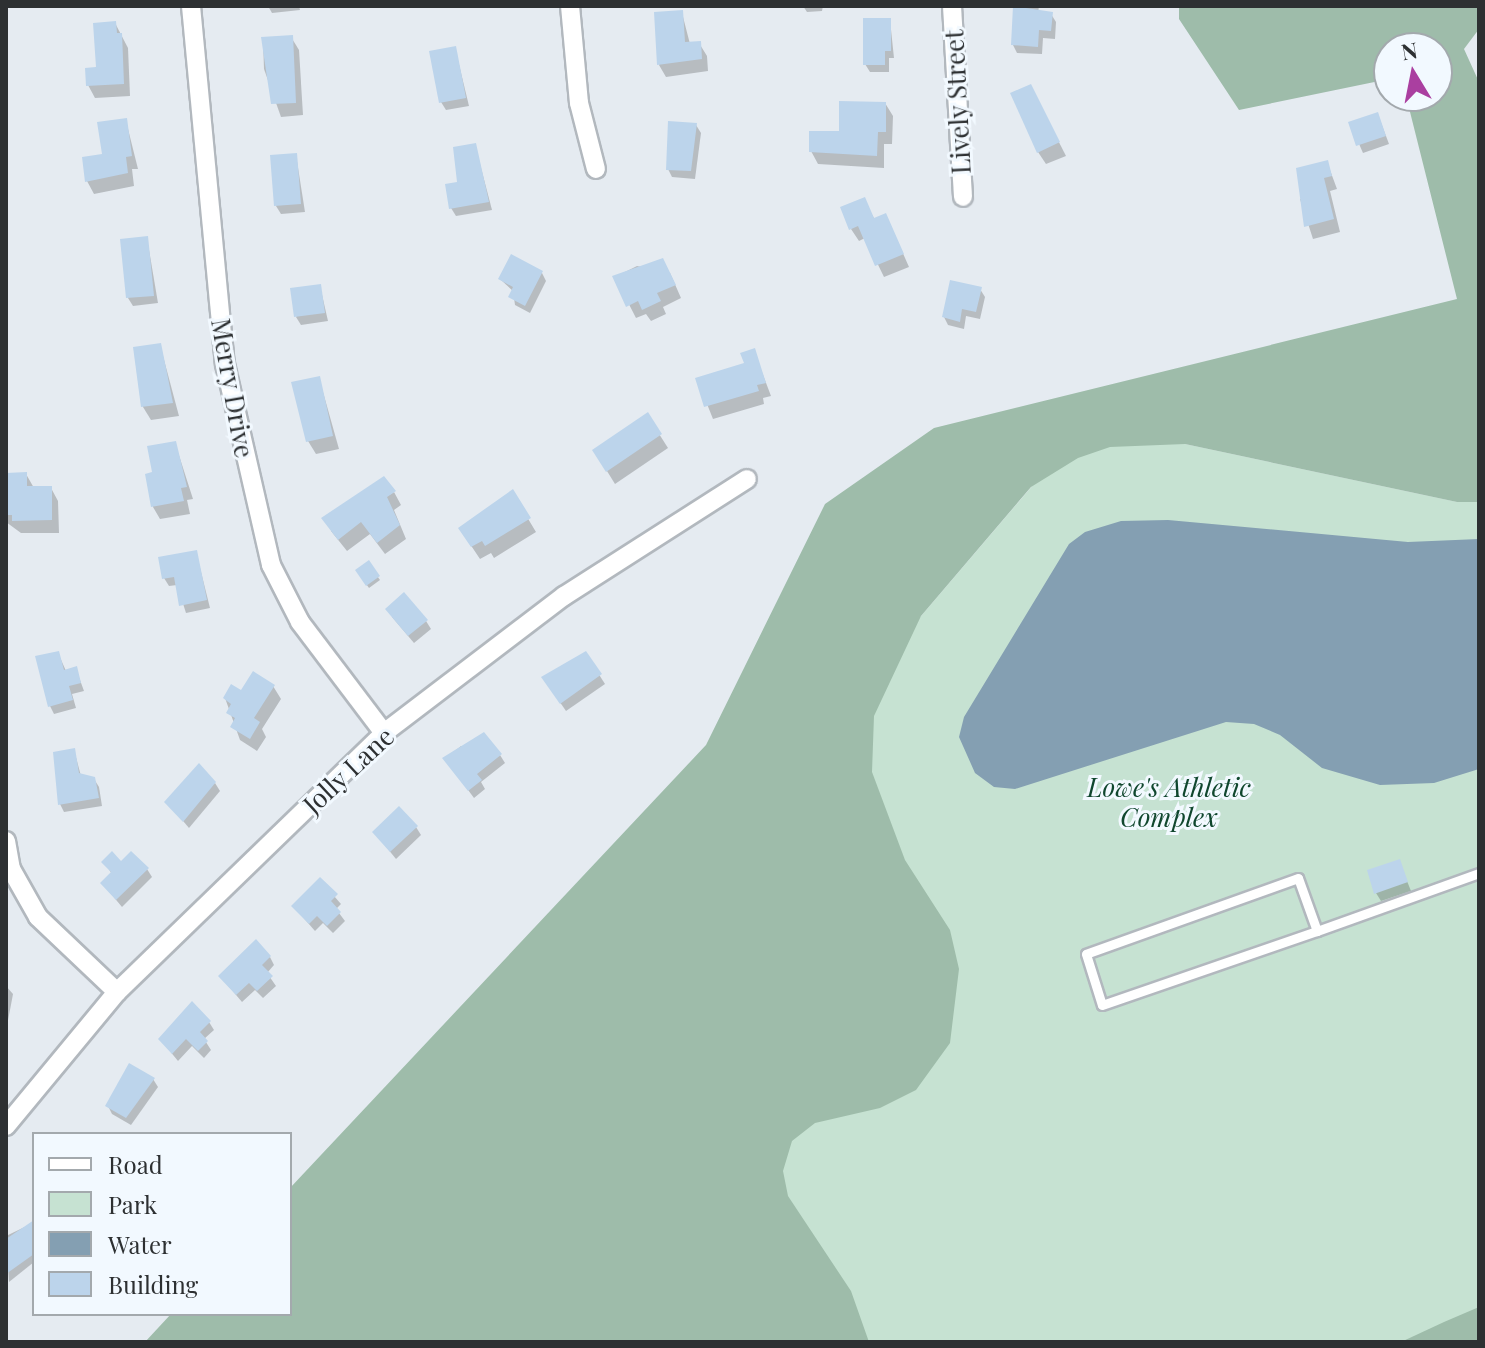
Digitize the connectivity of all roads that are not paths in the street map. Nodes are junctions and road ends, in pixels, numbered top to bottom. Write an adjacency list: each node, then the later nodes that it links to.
1 (191, 6): 7 (street, Merry Drive)
2 (570, 6): 4 (street)
3 (952, 6): 5 (street, Lively Street)
4 (596, 169)
5 (963, 197)
6 (747, 479): 7 (street, Jolly Lane)
7 (384, 733): 11 (street, Jolly Lane)
8 (6, 841): 11 (street)
9 (1479, 873): 10 (lane)
10 (1317, 931): 10 (lane)
11 (117, 992): 12 (street, Jolly Lane)
12 (6, 1126)

